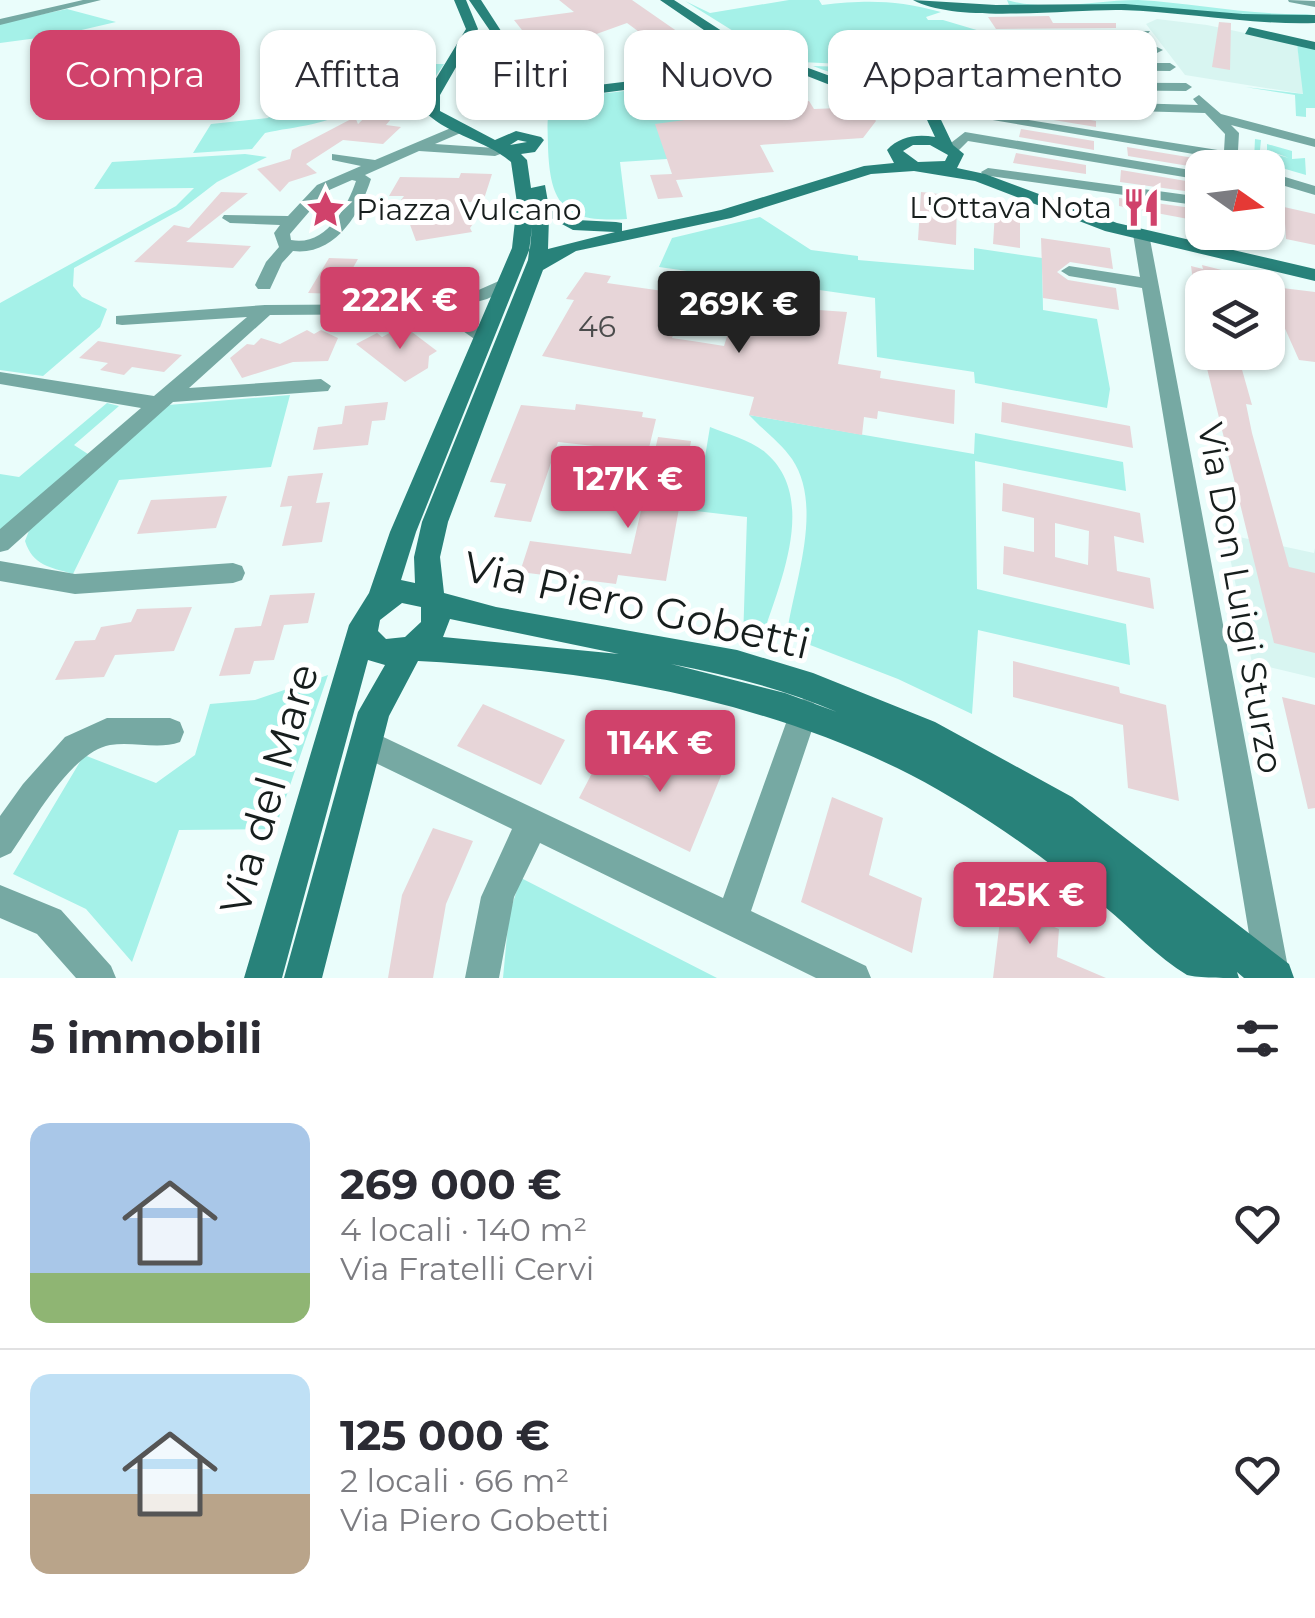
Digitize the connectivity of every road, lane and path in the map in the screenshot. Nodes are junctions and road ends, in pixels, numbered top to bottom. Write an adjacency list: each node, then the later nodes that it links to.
1 (96, 0): 10 (street)
2 (460, 0): 31 (street)
3 (475, 0): 13 (street)
4 (666, 0): 14 (street)
5 (921, 0): 8 (street); 9 (street)
6 (1293, 0): 7 (street)
7 (1315, 4)
8 (1134, 14): 11 (street); 15 (street)
9 (1315, 19): 12 (street)
10 (0, 22)
11 (1204, 22): 12 (street); 16 (street)
12 (1302, 26): 16 (street)
13 (495, 30)
14 (712, 30)
15 (1144, 30)
16 (1315, 46)
17 (1158, 50): 19 (street)
18 (1157, 68): 19 (street)
19 (1170, 68): 21 (street)
20 (1157, 87): 21 (street)
21 (1186, 87): 23 (street)
22 (1157, 114): 23 (street)
23 (1213, 118): 33 (street); 38 (street)
24 (1157, 119): 30 (street)
25 (521, 120): 34 (street)
26 (533, 120): 32 (street)
27 (923, 120): 35 (street)
28 (937, 120): 37 (street)
29 (988, 120): 40 (street)
30 (1192, 124)
31 (461, 130): 34 (street); 36 (street)
32 (535, 143): 34 (street); 51 (street)
33 (1315, 143)
34 (507, 144): 36 (street); 64 (street, Via del Mare)
35 (902, 144): 37 (street); 41 (street); 47 (street)
36 (418, 148): 43 (street)
37 (952, 149): 42 (street); 44 (street); 45 (street)
38 (1231, 150)
39 (338, 156): 43 (street)
40 (1185, 156)
41 (914, 166): 42 (street); 47 (street)
42 (934, 168): 48 (street)
43 (367, 172): 53 (street); 57 (street)
44 (988, 172): 48 (street); 50 (street)
45 (1185, 173)
46 (1285, 183): 49 (street)
47 (815, 188): 54 (street)
48 (1020, 191): 55 (street)
49 (1315, 196)
50 (1185, 199)
51 (541, 205): 54 (street); 61 (street)
52 (230, 218): 53 (street)
53 (291, 221): 57 (street)
54 (676, 225): 61 (street)
55 (1141, 234): 56 (street); 66 (street, Via Don Luigi Sturzo)
56 (1185, 238)
57 (287, 248): 65 (street)
58 (1247, 250): 63 (street)
59 (1250, 250): 60 (street)
60 (1315, 264)
61 (534, 268): 77 (street)
62 (1068, 272): 66 (street)
63 (1315, 275)
64 (508, 282): 67 (street); 70 (street, Via del Mare)
65 (264, 284)
66 (1150, 284): 87 (street, Via Don Luigi Sturzo)
67 (423, 309): 68 (street); 70 (street)
68 (266, 310): 69 (street); 73 (street)
69 (122, 320)
70 (482, 339): 78 (street, Via del Mare)
71 (0, 378): 73 (street)
72 (321, 386): 73 (street)
73 (162, 400): 74 (street)
74 (0, 543)
75 (0, 571): 76 (street)
76 (234, 573)
77 (432, 600): 78 (street); 79 (street); 87 (street, Via Piero Gobetti)
78 (372, 612): 79 (street); 89 (street, Via del Mare)
79 (412, 649): 80 (street, Via Piero Gobetti); 82 (street)
80 (804, 712): 86 (street); 93 (street, Via Piero Gobetti)
81 (170, 732): 84 (street)
82 (365, 742): 83 (street); 90 (street)
83 (534, 823): 86 (street); 91 (street)
84 (0, 842)
85 (0, 901): 88 (street)
86 (732, 919): 92 (street)
87 (1274, 977)
88 (99, 978)
89 (262, 978)
90 (303, 978)
91 (482, 978)
92 (854, 978)
93 (1220, 978)

